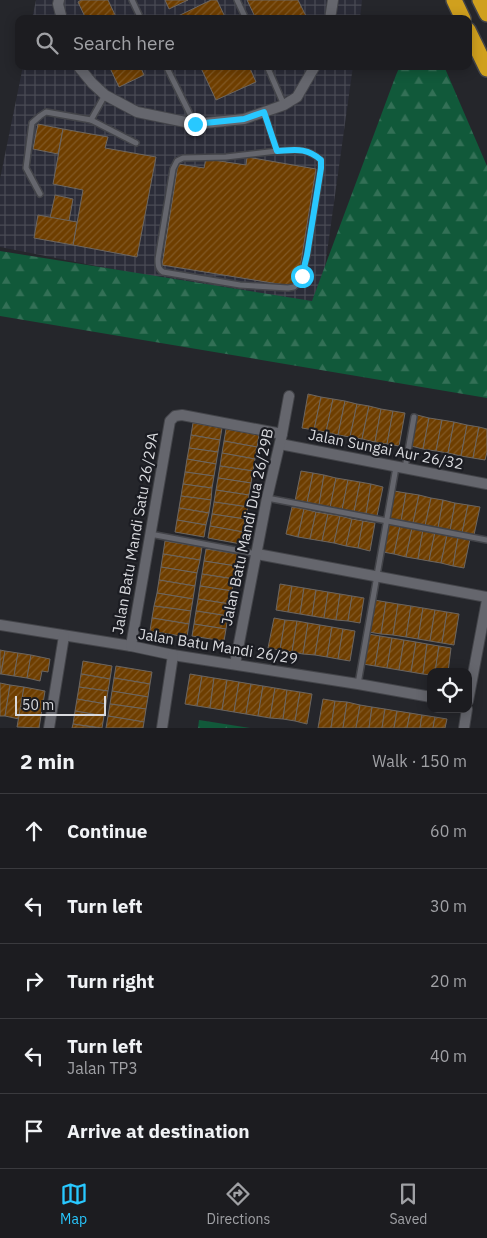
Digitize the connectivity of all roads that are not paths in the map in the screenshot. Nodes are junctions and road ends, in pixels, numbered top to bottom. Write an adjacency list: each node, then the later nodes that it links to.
1 (59, 0): 8 (street)
2 (132, 0): 9 (lane)
3 (237, 0): 10 (lane)
4 (334, 0): 11 (street)
5 (454, 0): 12 (highway)
6 (480, 0): 7 (highway)
7 (487, 14)
8 (61, 15)
9 (139, 15)
10 (244, 15)
11 (331, 15)
12 (461, 15)
13 (472, 38): 18 (highway)
14 (81, 70): 19 (street)
15 (168, 70): 23 (lane)
16 (269, 70): 20 (lane)
17 (313, 70): 20 (street)
18 (487, 70)
19 (105, 95): 22 (lane); 23 (street)
20 (284, 105): 21 (street)
21 (264, 112): 23 (street); 25 (lane)
22 (90, 120): 24 (lane); 26 (lane)
23 (195, 124)
24 (136, 144)
25 (277, 151): 25 (lane)
26 (40, 194)
27 (289, 396): 29 (street, Jalan Batu Mandi Dua 26/29B)
28 (414, 417): 30 (lane)
29 (281, 439): 30 (street, Jalan Sungai Aur 26/32); 32 (street, Jalan Batu Mandi Dua 26/29B); 34 (street, Jalan Batu Mandi Satu 26/29A)
30 (401, 467): 31 (street, Jalan Sungai Aur 26/32); 33 (lane)
31 (487, 484)
32 (267, 498): 33 (lane); 36 (street, Jalan Batu Mandi Dua 26/29B)
33 (386, 521): 35 (lane); 37 (lane)
34 (150, 534): 36 (lane); 41 (street, Jalan Batu Mandi Satu 26/29A)
35 (487, 540)
36 (257, 554): 37 (street); 43 (street, Jalan Batu Mandi Dua 26/29B)
37 (376, 576): 38 (street); 45 (lane)
38 (487, 598): 44 (street)
39 (0, 625): 40 (street, Jalan Batu Mandi 26/29)
40 (64, 636): 41 (street, Jalan Batu Mandi 26/29); 48 (street)
41 (130, 646): 42 (street, Jalan Batu Mandi 26/29)
42 (173, 655): 43 (street, Jalan Batu Mandi 26/29); 49 (street)
43 (235, 664): 45 (street, Jalan Batu Mandi 26/29)
44 (472, 680)
45 (358, 684): 46 (street, Jalan Batu Mandi 26/29)
46 (427, 697)
47 (466, 713): 50 (street)
48 (49, 728)
49 (162, 728)
50 (464, 728)

